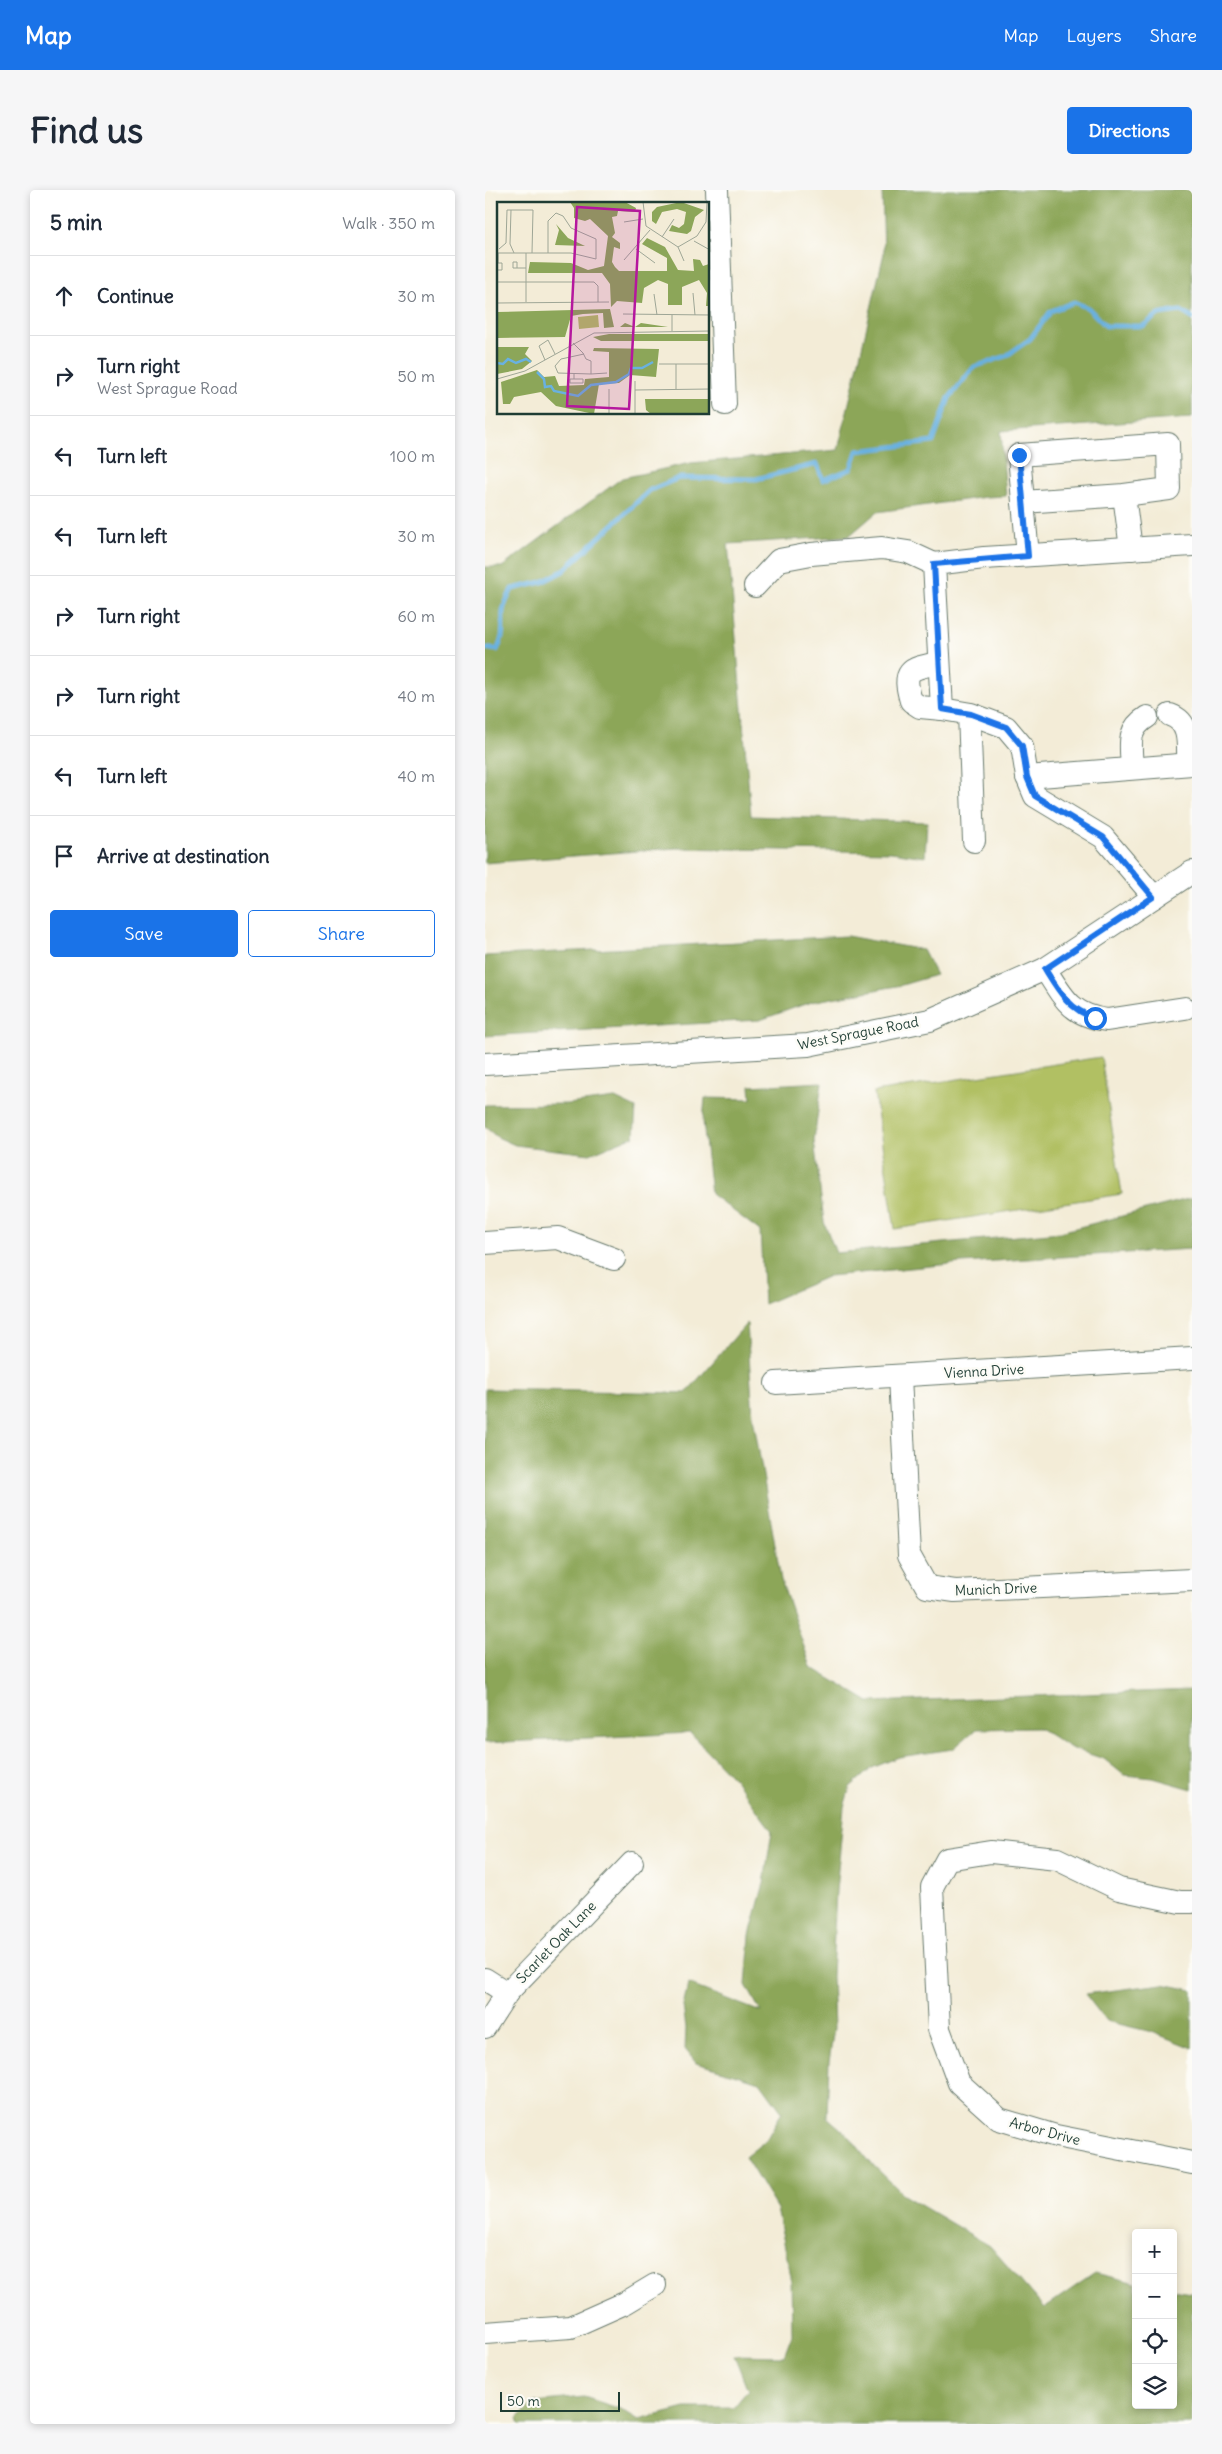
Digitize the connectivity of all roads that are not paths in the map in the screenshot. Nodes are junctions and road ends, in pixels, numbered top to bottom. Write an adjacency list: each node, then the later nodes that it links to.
1 (717, 190): 2 (street)
2 (725, 404)
3 (1124, 495): 4 (street); 4 (street); 6 (street)
4 (1023, 502): 7 (street)
5 (1192, 545): 6 (street)
6 (1131, 549): 7 (street)
7 (1028, 556): 8 (street)
8 (934, 564): 9 (street); 10 (street)
9 (755, 586)
10 (938, 662): 11 (street); 11 (street)
11 (942, 709): 12 (street)
12 (969, 714): 17 (street); 18 (street)
13 (1170, 715): 15 (street)
14 (1147, 717): 16 (street)
15 (1190, 764): 16 (street)
16 (1132, 768): 17 (street)
17 (1027, 777): 20 (street)
18 (974, 841)
19 (1192, 872): 20 (street, West Sprague Road)
20 (1153, 897): 21 (street, West Sprague Road)
21 (1045, 969): 22 (street); 23 (street, West Sprague Road)
22 (1185, 1008)
23 (485, 1064)
24 (485, 1243): 25 (street)
25 (614, 1259)
26 (1192, 1358): 27 (street, Vienna Drive)
27 (900, 1376): 28 (street, Vienna Drive); 29 (street, Munich Drive)
28 (776, 1383)
29 (1192, 1580)
30 (632, 1863): 33 (street, Scarlet Oak Lane)
31 (1192, 1902): 35 (street, Arbor Drive)
32 (485, 1979): 33 (street)
33 (507, 1993): 34 (street, Scarlet Oak Lane)
34 (485, 2027)
35 (1192, 2163)
36 (655, 2285): 37 (street)
37 (485, 2333)

